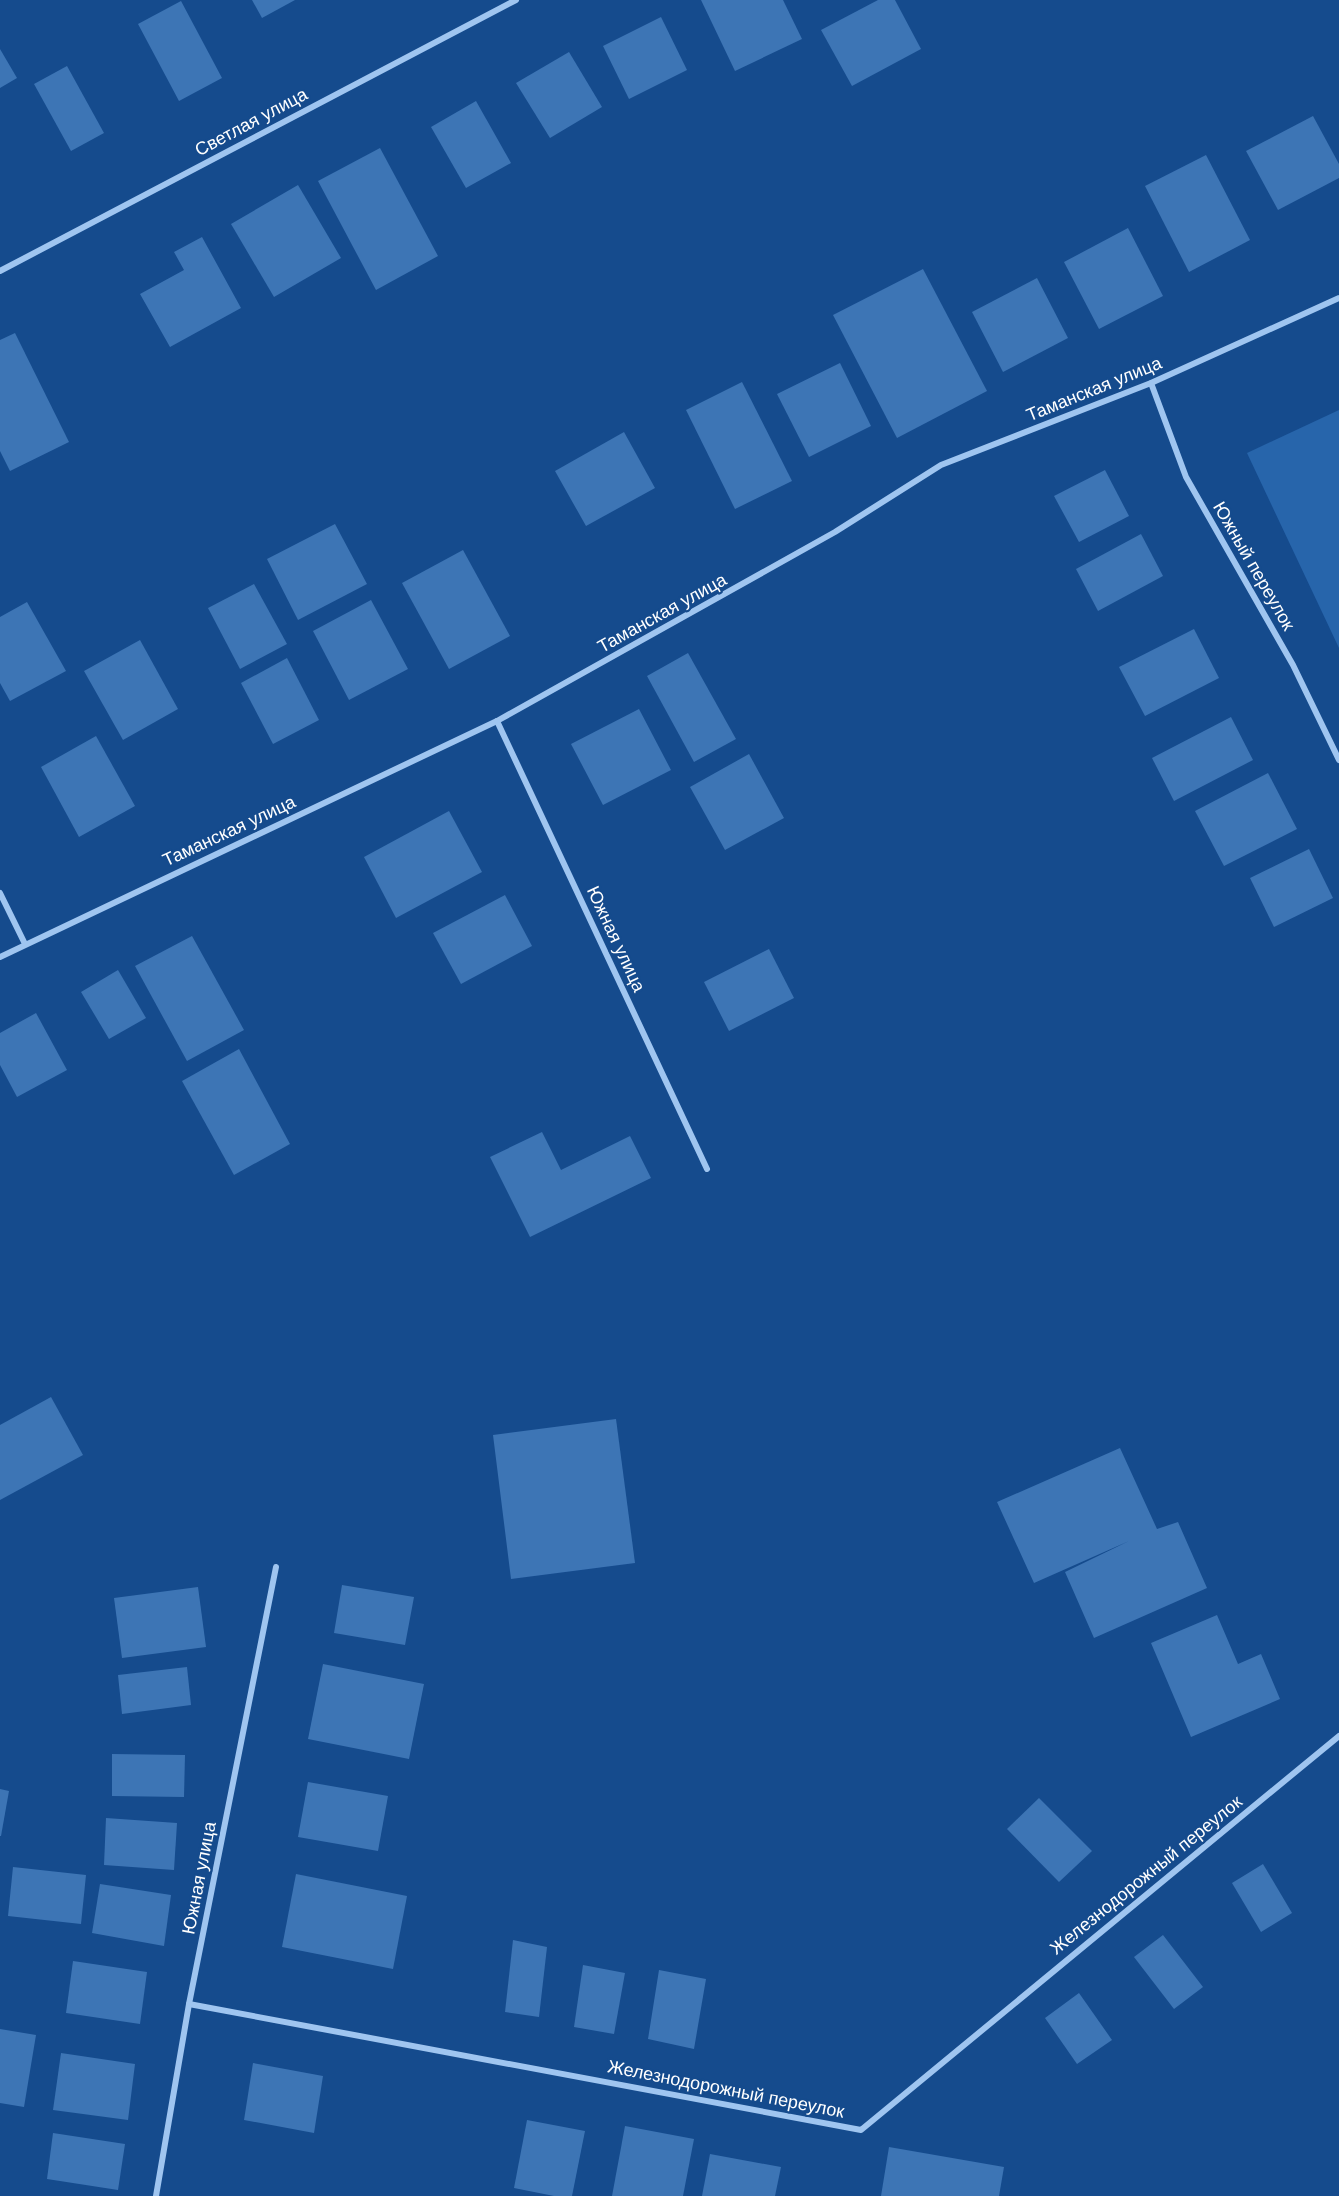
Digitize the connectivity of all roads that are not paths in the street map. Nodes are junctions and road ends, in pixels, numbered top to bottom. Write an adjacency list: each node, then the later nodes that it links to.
1 (516, 0): 2 (street, Светлая улица)
2 (0, 270)
3 (1339, 298): 4 (street, Таманская улица)
4 (1151, 383): 5 (street, Таманская улица); 6 (street, Южный переулок)
5 (497, 721): 8 (street, Таманская улица); 10 (street, Южная улица)
6 (1339, 760)
7 (0, 893): 8 (street)
8 (25, 944): 9 (street, Таманская улица)
9 (0, 957)
10 (707, 1169)
11 (276, 1567): 13 (street, Южная улица)
12 (1339, 1736): 13 (street, Железнодорожный переулок)
13 (189, 2004): 14 (street, Южная улица)
14 (156, 2196)

